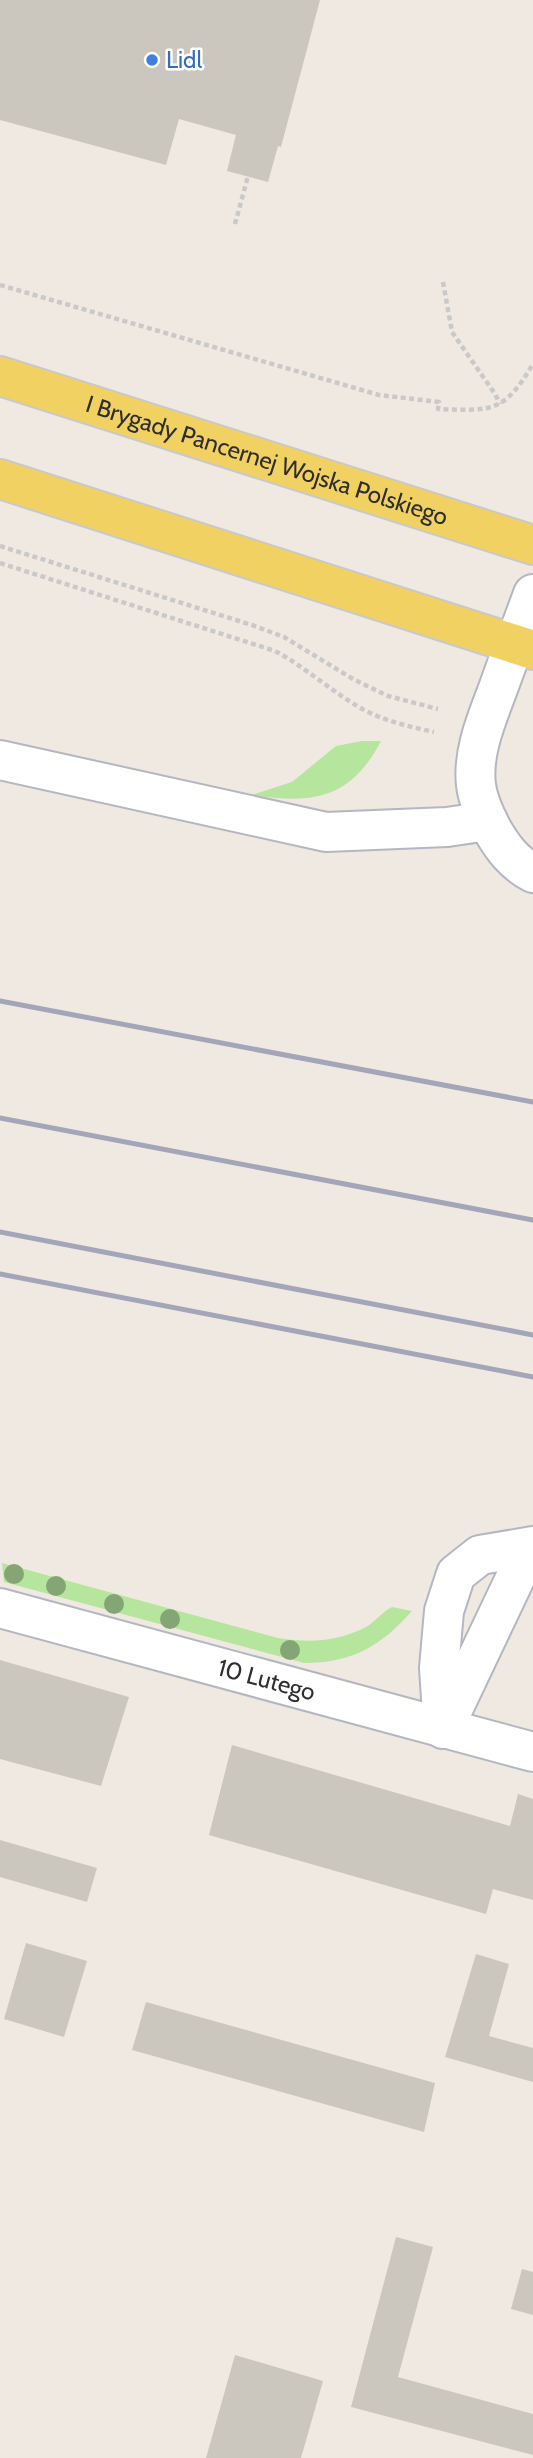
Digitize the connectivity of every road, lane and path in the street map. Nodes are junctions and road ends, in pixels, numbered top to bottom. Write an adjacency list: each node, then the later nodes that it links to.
1 (248, 176): 2 (path)
2 (235, 225)
3 (443, 282): 7 (path)
4 (0, 285): 7 (path)
5 (533, 364): 7 (path)
6 (0, 376): 9 (main road, I Brygady Pancernej Wojska Polskiego)
7 (500, 404)
8 (0, 479): 13 (main road)
9 (533, 545)
10 (0, 546): 14 (path)
11 (0, 563): 14 (path)
12 (533, 594): 13 (street)
13 (524, 647): 14 (street)
14 (483, 733): 16 (street)
15 (0, 760): 16 (street)
16 (488, 821): 17 (street)
17 (533, 873)
18 (532, 1546): 20 (street); 20 (street)
19 (0, 1608): 20 (street, 10 Lutego)
20 (443, 1729): 21 (street, 10 Lutego)
21 (533, 1752)

